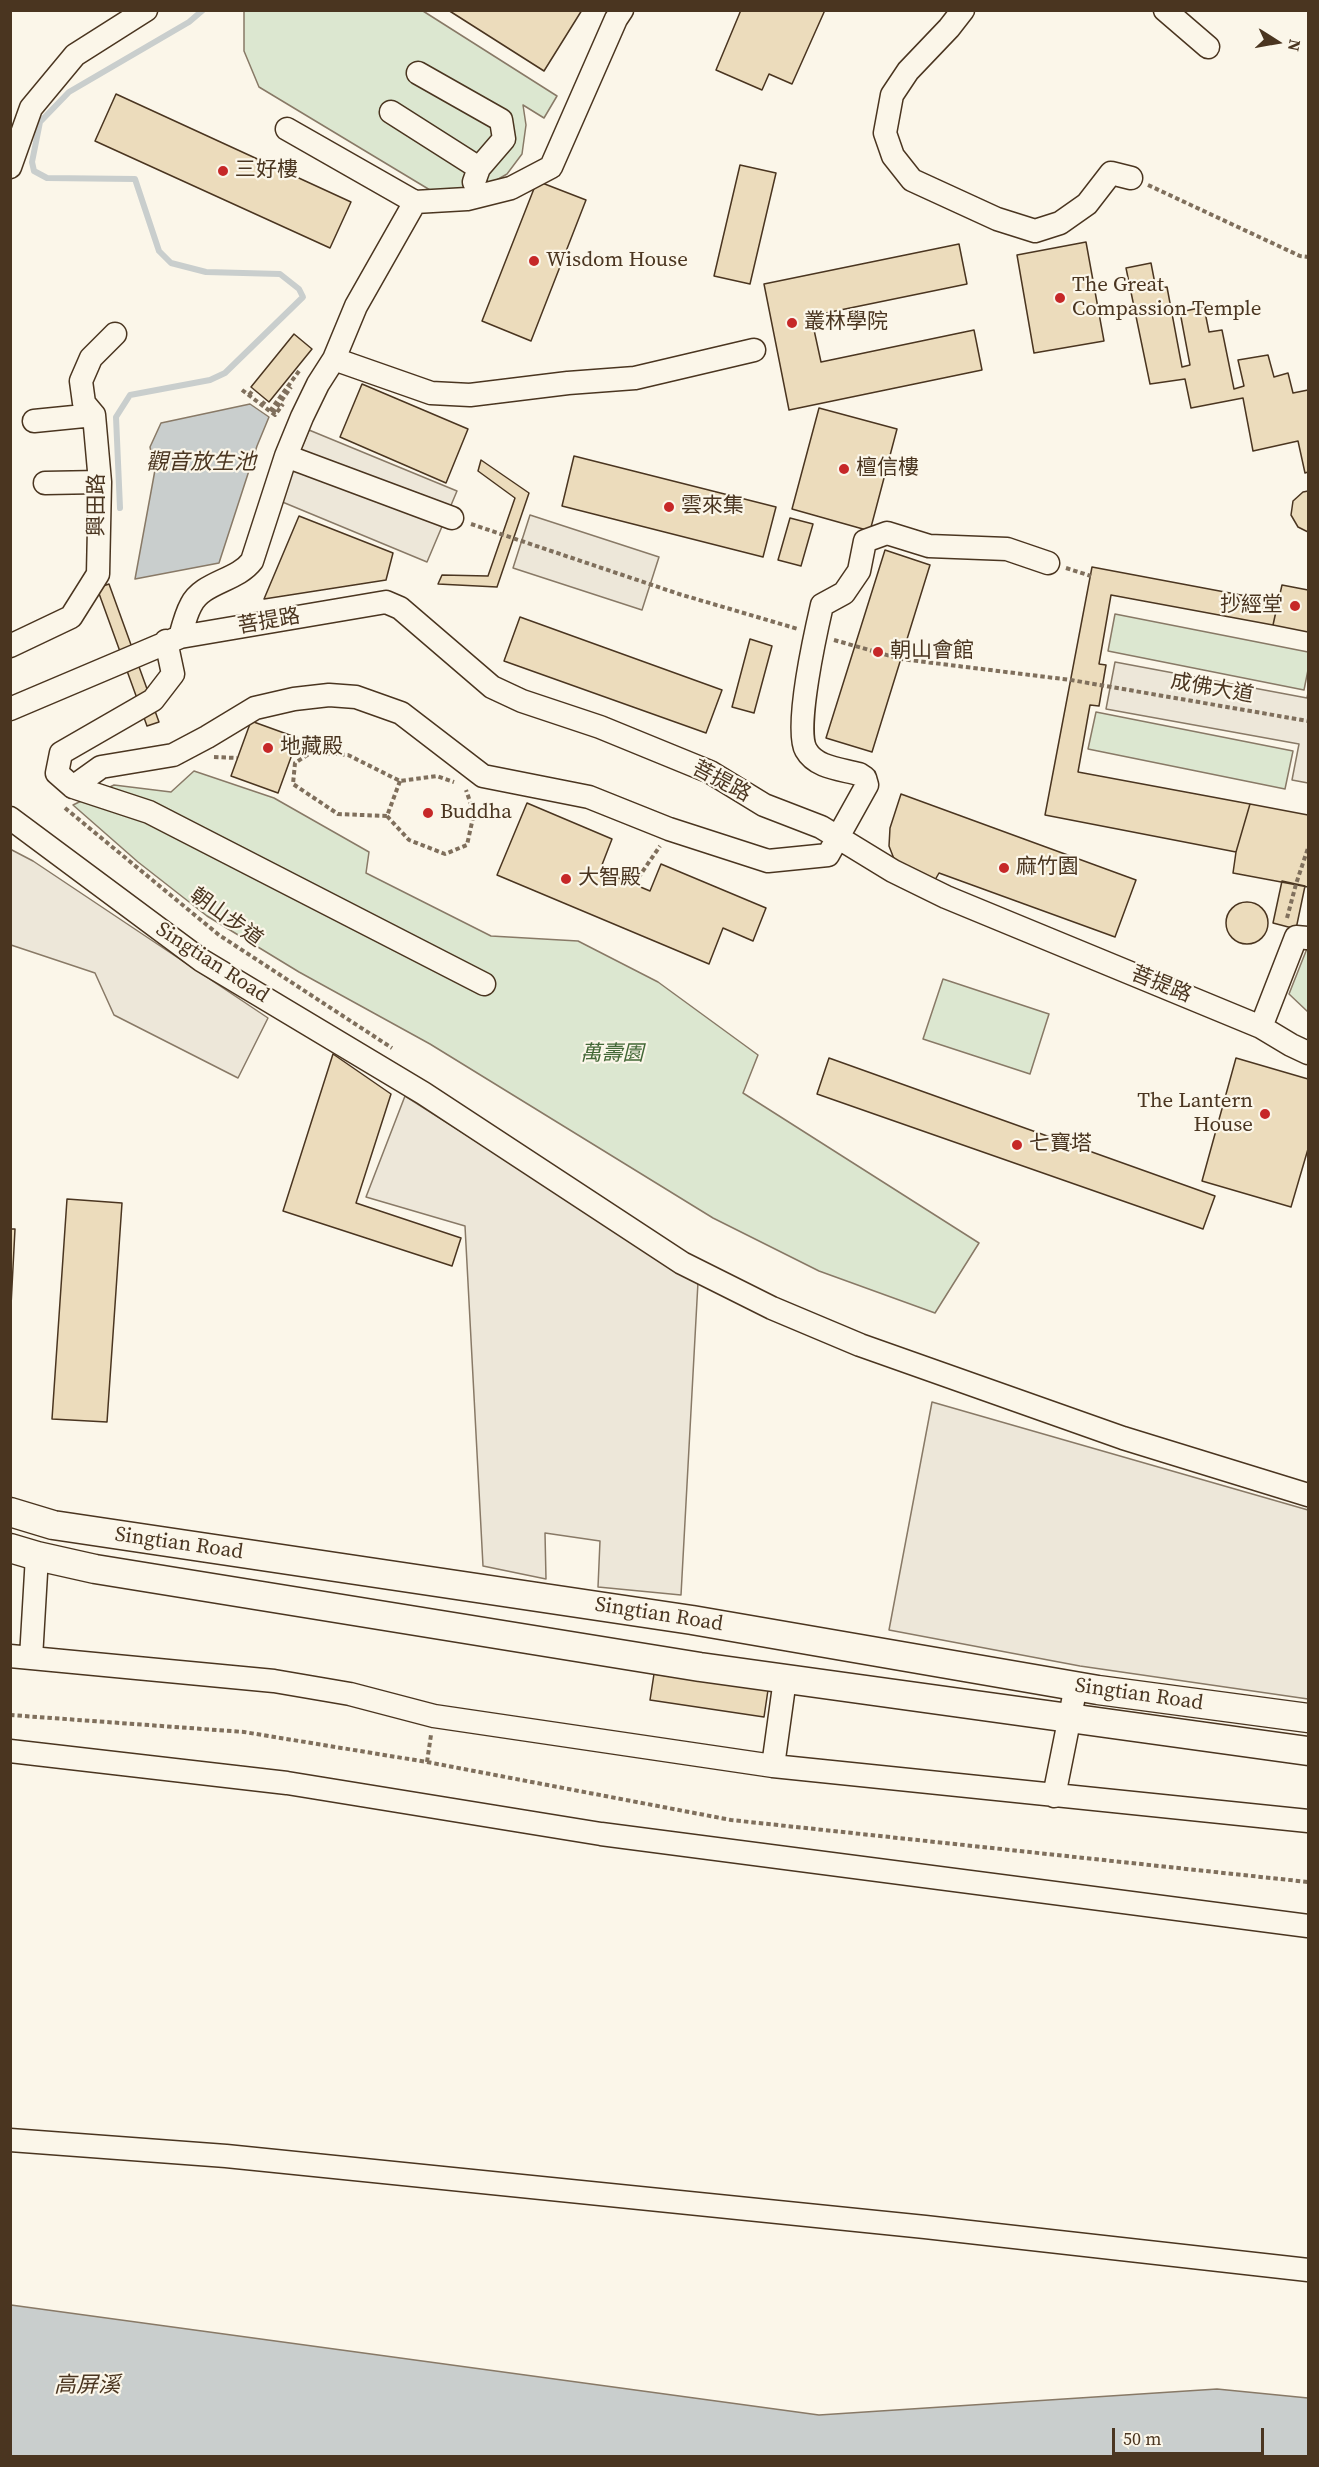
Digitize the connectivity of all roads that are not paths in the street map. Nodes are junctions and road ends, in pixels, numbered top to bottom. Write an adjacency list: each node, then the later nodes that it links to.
1 (146, 10): 9 (street)
2 (963, 10): 11 (street)
3 (1165, 10): 5 (street)
4 (619, 13): 12 (street)
5 (1208, 47)
6 (418, 73): 10 (street)
7 (391, 112): 10 (street)
8 (287, 129): 13 (street)
9 (10, 167)
10 (479, 168): 12 (street)
11 (1131, 178)
12 (467, 200): 13 (street)
13 (415, 202): 16 (street)
14 (115, 334): 17 (street, 興田路)
15 (754, 350): 16 (street)
16 (334, 359): 19 (street)
17 (94, 415): 18 (street); 20 (street, 興田路)
18 (34, 421)
19 (286, 456): 22 (street); 24 (street)
20 (100, 482): 21 (street); 25 (street, 興田路)
21 (45, 483)
22 (452, 518)
23 (1048, 563): 29 (street)
24 (173, 639): 26 (street, 菩提路); 27 (street); 29 (street, 菩提路)
25 (10, 646)
26 (10, 709)
27 (65, 780): 29 (street); 31 (street)
28 (10, 818): 34 (street, Singtian Road)
29 (837, 837): 32 (street, 菩提路)
30 (1306, 938): 32 (street)
31 (484, 984)
32 (1262, 1027): 33 (street, 菩提路)
33 (1308, 1053)
34 (1308, 1495)
35 (10, 1512): 38 (main road, Singtian Road)
36 (10, 1548): 37 (main road, Singtian Road)
37 (37, 1556): 39 (main road, Singtian Road); 41 (street)
38 (520, 1594): 39 (main road); 40 (main road, Singtian Road)
39 (515, 1637): 42 (main road, Singtian Road)
40 (833, 1644): 43 (main road); 44 (main road, Singtian Road)
41 (21, 1657): 49 (street)
42 (785, 1678): 43 (main road, Singtian Road); 49 (street)
43 (830, 1684): 45 (main road, Singtian Road)
44 (1076, 1686): 45 (street); 46 (main road, Singtian Road)
45 (1070, 1717): 48 (main road, Singtian Road); 50 (street)
46 (1308, 1718)
47 (10, 1751): 52 (street)
48 (1308, 1751)
49 (773, 1766): 50 (street)
50 (1054, 1796): 51 (street)
51 (1308, 1821)
52 (1308, 1926)
53 (10, 2140): 54 (street)
54 (1308, 2270)

